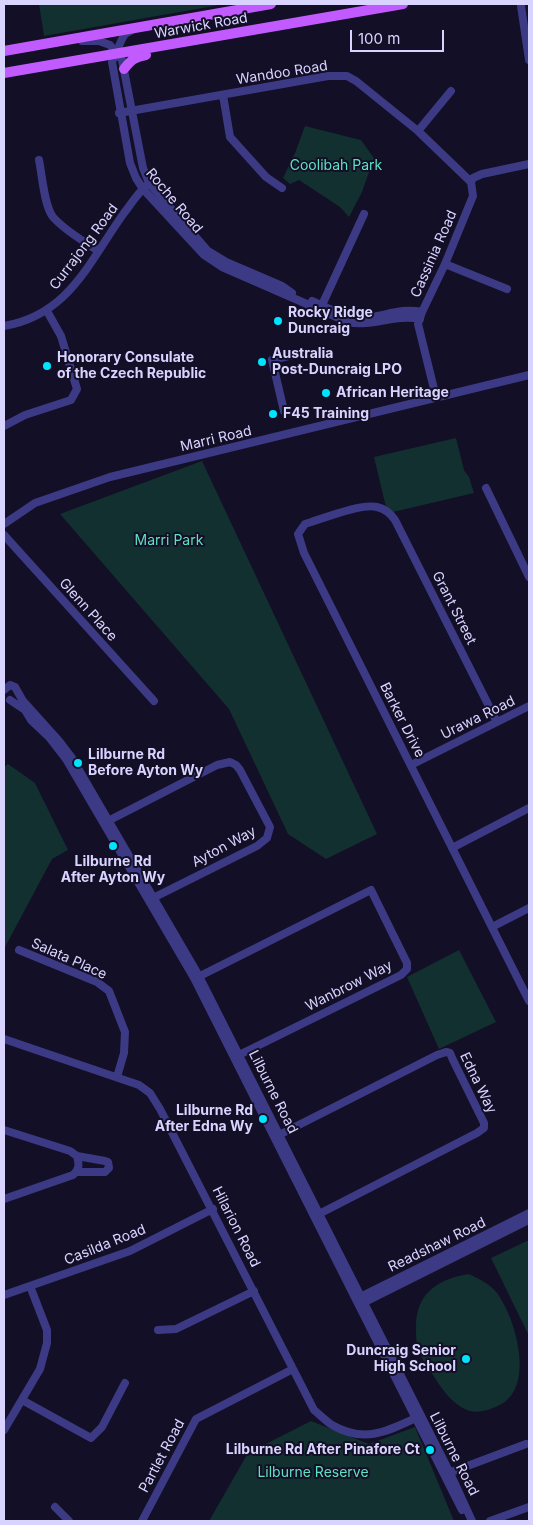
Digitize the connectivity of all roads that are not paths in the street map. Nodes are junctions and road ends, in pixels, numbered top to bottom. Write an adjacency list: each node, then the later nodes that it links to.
1 (272, 4): 4 (main road, Warwick Road)
2 (402, 4): 6 (main road, Warwick Road)
3 (521, 6): 9 (street)
4 (137, 27): 5 (main road, Warwick Road); 8 (street, Roche Road)
5 (55, 41): 7 (main road, Warwick Road); 8 (street, Roche Road)
6 (197, 41): 8 (main road, Warwick Road); 10 (main road)
7 (4, 51)
8 (116, 54): 10 (street, Roche Road); 11 (main road, Warwick Road); 15 (street, Roche Road)
9 (529, 60)
10 (124, 69): 14 (street, Roche Road)
11 (4, 73)
12 (451, 91): 16 (street)
13 (223, 95): 14 (street, Wandoo Road); 16 (street, Wandoo Road); 21 (street)
14 (133, 110): 15 (street, Wandoo Road); 20 (street, Roche Road)
15 (120, 113): 20 (street, Roche Road)
16 (418, 131): 19 (street, Wandoo Road)
17 (39, 160): 23 (street)
18 (529, 164): 19 (street)
19 (471, 182): 24 (street, Cassinia Road)
20 (146, 186): 23 (street, Currajong Road); 26 (street, Roche Road); 27 (street, Roche Road)
21 (282, 188)
22 (364, 214): 28 (street)
23 (98, 251): 29 (street, Currajong Road)
24 (445, 264): 25 (street); 30 (street, Cassinia Road)
25 (507, 289)
26 (290, 291): 27 (street, Roche Road); 28 (street, Roche Road)
27 (301, 301): 28 (street, Roche Road)
28 (320, 307): 30 (street, Roche Road)
29 (47, 311): 31 (street, Currajong Road); 36 (street)
30 (421, 315): 34 (street, Cassinia Road)
31 (4, 326)
32 (297, 354): 35 (street)
33 (529, 375): 34 (street, Marri Road)
34 (436, 398): 39 (street, Marri Road)
35 (284, 411)
36 (4, 426)
37 (486, 488): 41 (street)
38 (384, 509): 47 (street, Grant Street); 48 (street, Barker Drive)
39 (4, 524)
40 (4, 534): 45 (street, Glenn Place)
41 (529, 577)
42 (6, 685): 43 (street, Lilburne Road)
43 (18, 694): 44 (street); 50 (street, Lilburne Road)
44 (6, 700): 50 (street, Lilburne Road)
45 (154, 701)
46 (529, 706): 47 (street, Urawa Road)
47 (497, 722): 48 (street, Urawa Road)
48 (411, 765): 51 (street, Barker Drive)
49 (529, 808): 51 (street)
50 (106, 822): 52 (street, Lilburne Road); 52 (street, Ayton Way)
51 (452, 848): 54 (street, Barker Drive)
52 (151, 899): 56 (street, Lilburne Road)
53 (529, 908): 54 (street)
54 (492, 927): 57 (street, Barker Drive)
55 (19, 950): 60 (street, Salata Place)
56 (197, 977): 59 (street, Lilburne Road); 59 (street, Wanbrow Way)
57 (529, 1001)
58 (4, 1039): 60 (street, Hilarion Road)
59 (238, 1056): 62 (street, Lilburne Road)
60 (117, 1077): 66 (street, Hilarion Road)
61 (4, 1130): 63 (street)
62 (278, 1136): 68 (street, Lilburne Road); 68 (street, Edna Way)
63 (77, 1156): 64 (street); 64 (street)
64 (76, 1172): 65 (street)
65 (4, 1199)
66 (213, 1209): 70 (street, Casilda Road); 71 (street, Hilarion Road)
67 (529, 1213): 73 (street, Readshaw Road)
68 (318, 1214): 73 (street, Lilburne Road)
69 (529, 1220): 73 (street, Readshaw Road)
70 (30, 1286): 72 (street, Casilda Road); 77 (street)
71 (254, 1291): 74 (street); 75 (street, Hilarion Road)
72 (4, 1295)
73 (360, 1300): 78 (street, Lilburne Road)
74 (158, 1330)
75 (293, 1369): 78 (street, Hilarion Road); 85 (street, Partlet Road)
76 (125, 1383): 77 (street)
77 (22, 1400): 79 (street)
78 (418, 1417): 81 (street, Lilburne Road)
79 (4, 1430)
80 (526, 1444): 81 (street)
81 (447, 1474): 86 (street, Lilburne Road); 87 (street, Lilburne Road)
82 (55, 1507): 84 (street)
83 (529, 1507): 88 (street)
84 (69, 1521)
85 (142, 1521)
86 (466, 1521)
87 (472, 1521)
88 (490, 1521)

